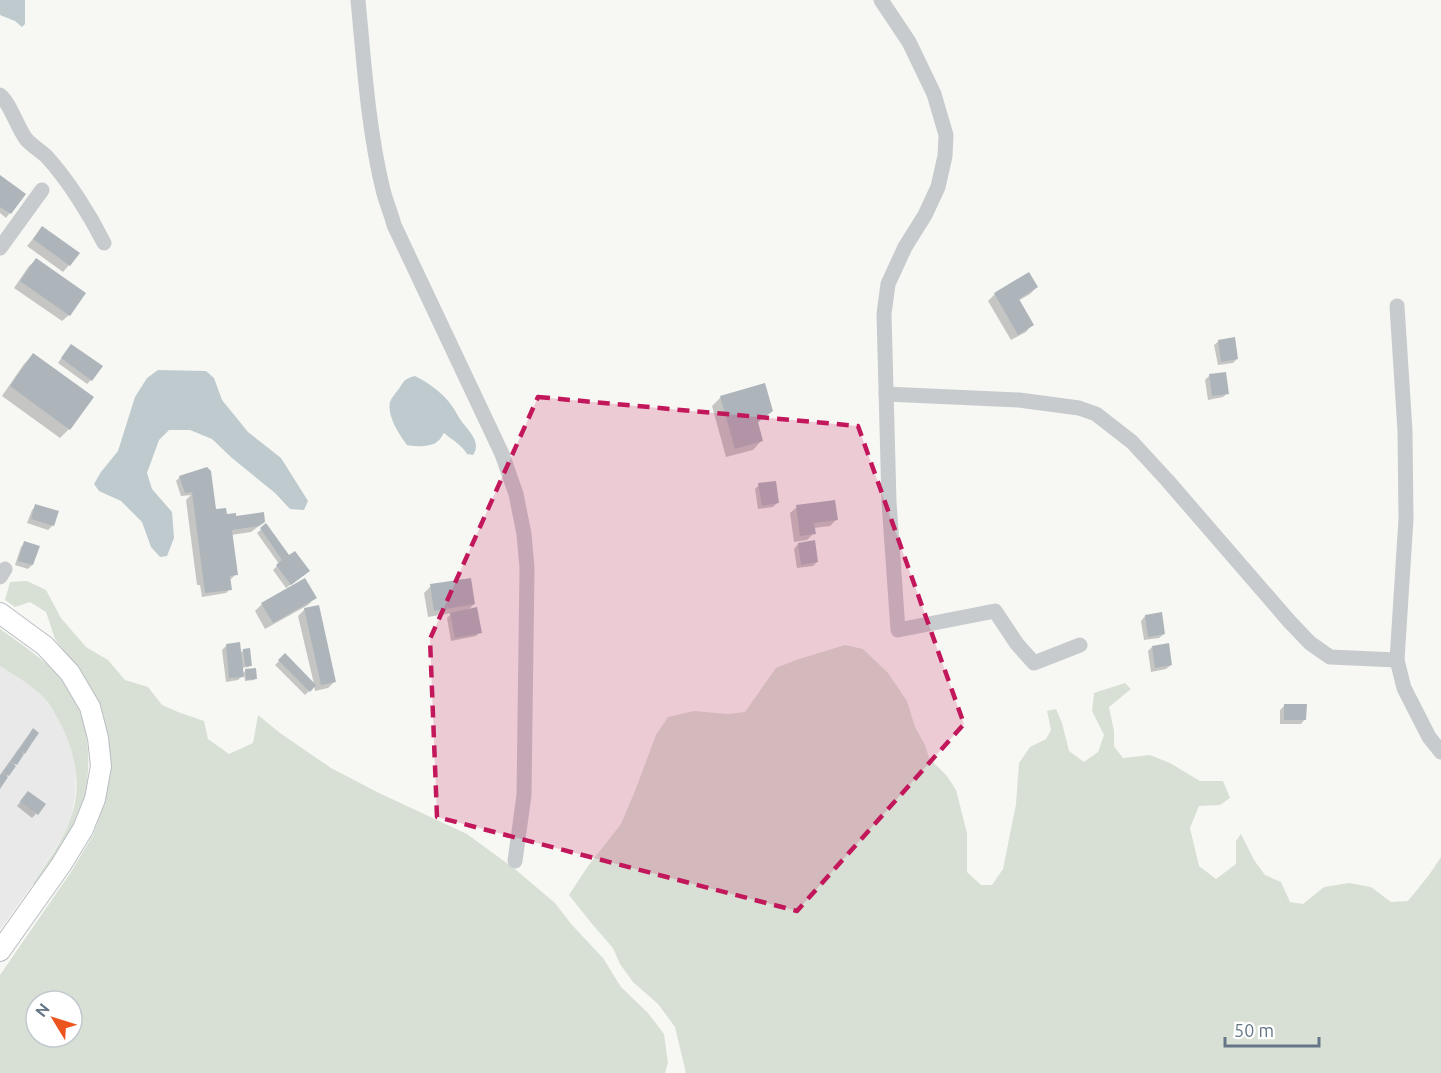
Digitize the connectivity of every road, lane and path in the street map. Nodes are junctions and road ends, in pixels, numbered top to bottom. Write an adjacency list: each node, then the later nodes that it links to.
1 (358, 0): 13 (street)
2 (881, 0): 8 (street)
3 (0, 95): 5 (street)
4 (42, 190): 6 (street)
5 (104, 243)
6 (0, 248)
7 (1397, 306): 11 (street)
8 (886, 394): 10 (street); 11 (street)
9 (0, 613): 14 (street)
10 (1080, 645)
11 (1397, 660): 12 (street)
12 (1441, 752)
13 (515, 861)
14 (0, 951)

